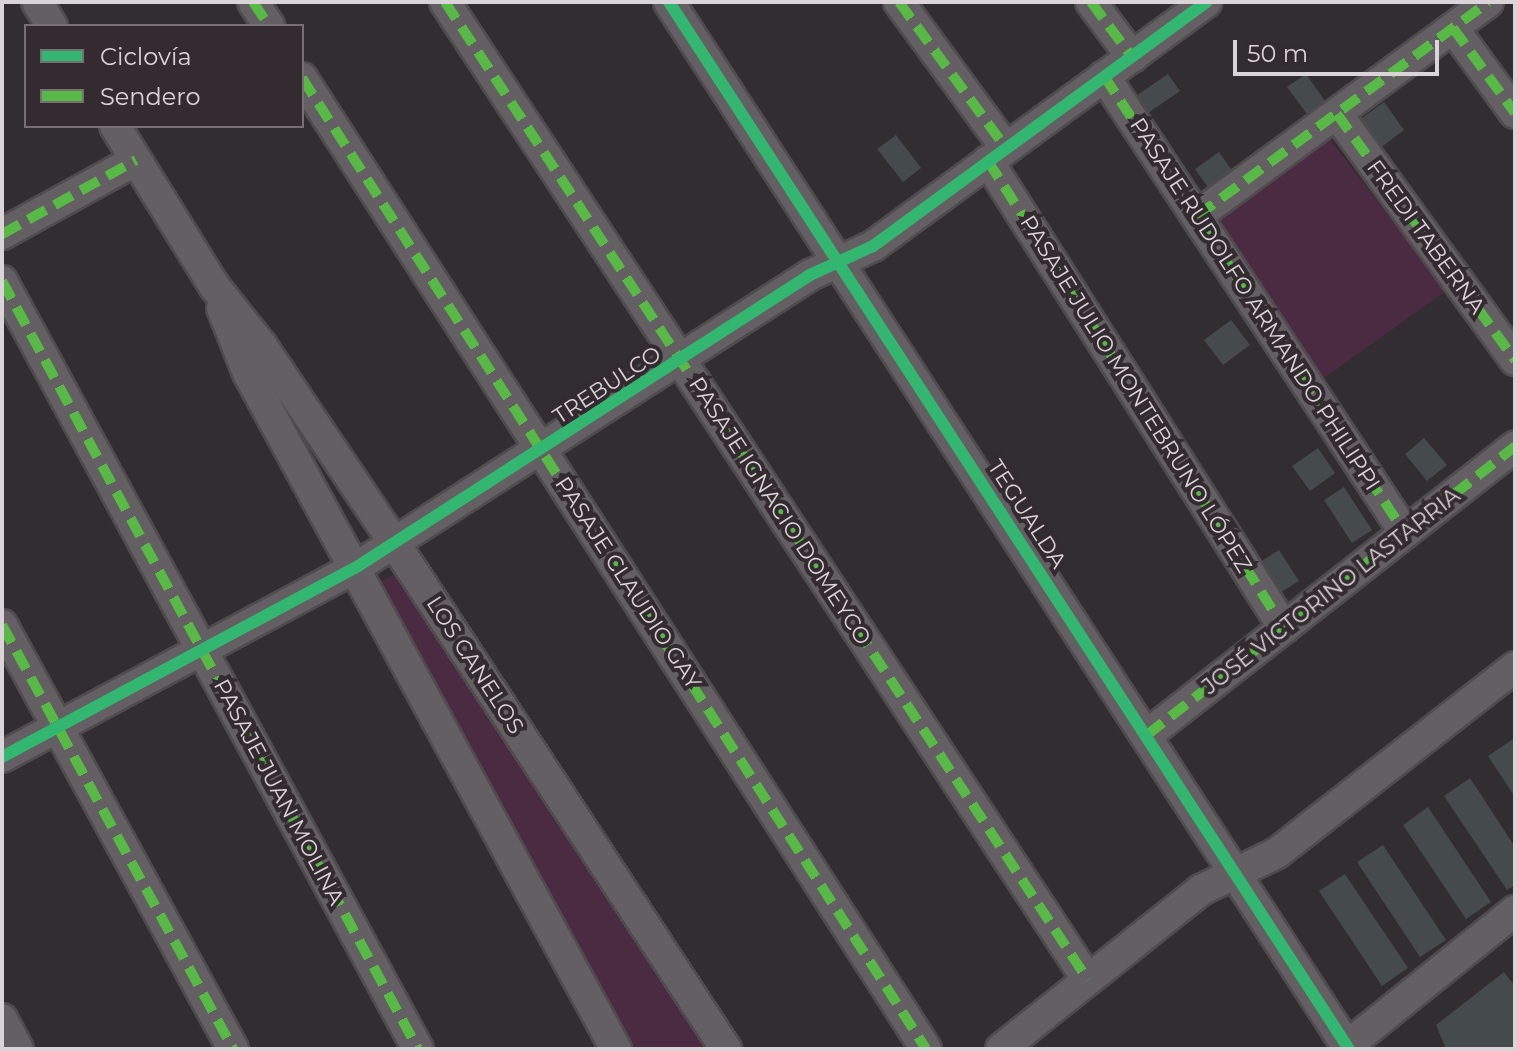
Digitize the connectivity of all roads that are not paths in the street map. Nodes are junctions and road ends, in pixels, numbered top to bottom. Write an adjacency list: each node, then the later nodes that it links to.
1 (37, 2): 9 (street)
2 (253, 2): 10 (street)
3 (445, 2): 25 (street, PASAJE IGNACIO DOMEYCO)
4 (669, 2): 22 (street, TEGUALDA)
5 (899, 2): 18 (street, PASAJE JULIO MONTEBRUNO LÓPEZ)
6 (1091, 2): 12 (street)
7 (1206, 2): 12 (street, TREBULCO)
8 (1488, 2): 11 (street)
9 (51, 24)
10 (268, 24)
11 (1453, 28): 15 (street); 16 (street)
12 (1132, 57): 13 (street, TREBULCO)
13 (1104, 76): 18 (street, TREBULCO); 20 (street, PASAJE RUDOLFO ARMANDO PHILIPPI)
14 (304, 81): 28 (street, PASAJE CLAUDIO GAY)
15 (1515, 113)
16 (1337, 114): 20 (street); 26 (street, FREDI TABERNA)
17 (116, 128): 19 (street, LOS CANELOS)
18 (997, 155): 22 (street, TREBULCO); 33 (street, PASAJE JULIO MONTEBRUNO LÓPEZ)
19 (136, 160): 21 (street); 24 (street, LOS CANELOS)
20 (1197, 216): 29 (street, PASAJE RUDOLFO ARMANDO PHILIPPI)
21 (2, 234)
22 (840, 261): 25 (street, TREBULCO); 37 (street, TEGUALDA)
23 (2, 281): 34 (street, PASAJE JUAN MOLINA)
24 (215, 287): 30 (street, LOS CANELOS); 31 (street, LOS CANELOS)
25 (681, 360): 28 (street, TREBULCO); 41 (street, PASAJE IGNACIO DOMEYCO)
26 (1515, 360)
27 (1515, 446): 29 (street, JOSÉ VICTORINO LASTARRIA)
28 (544, 450): 30 (street, TREBULCO); 49 (street, PASAJE CLAUDIO GAY)
29 (1405, 533): 33 (street, JOSÉ VICTORINO LASTARRIA)
30 (395, 544): 31 (street, TREBULCO); 48 (street, LOS CANELOS)
31 (355, 568): 34 (street, TREBULCO); 47 (street, LOS CANELOS)
32 (2, 625): 36 (street)
33 (1284, 628): 37 (street, JOSÉ VICTORINO LASTARRIA)
34 (202, 650): 36 (street, TREBULCO); 46 (street, PASAJE JUAN MOLINA)
35 (1515, 667): 39 (street)
36 (58, 727): 38 (street, TREBULCO); 45 (street)
37 (1147, 735): 39 (street, TEGUALDA)
38 (2, 757)
39 (1235, 873): 41 (street); 43 (street, TEGUALDA)
40 (1515, 911): 43 (street)
41 (1088, 980): 50 (street)
42 (2, 1019): 44 (street)
43 (1348, 1048)
44 (18, 1049)
45 (233, 1049)
46 (418, 1049)
47 (616, 1049)
48 (726, 1049)
49 (926, 1049)
50 (1001, 1049)

